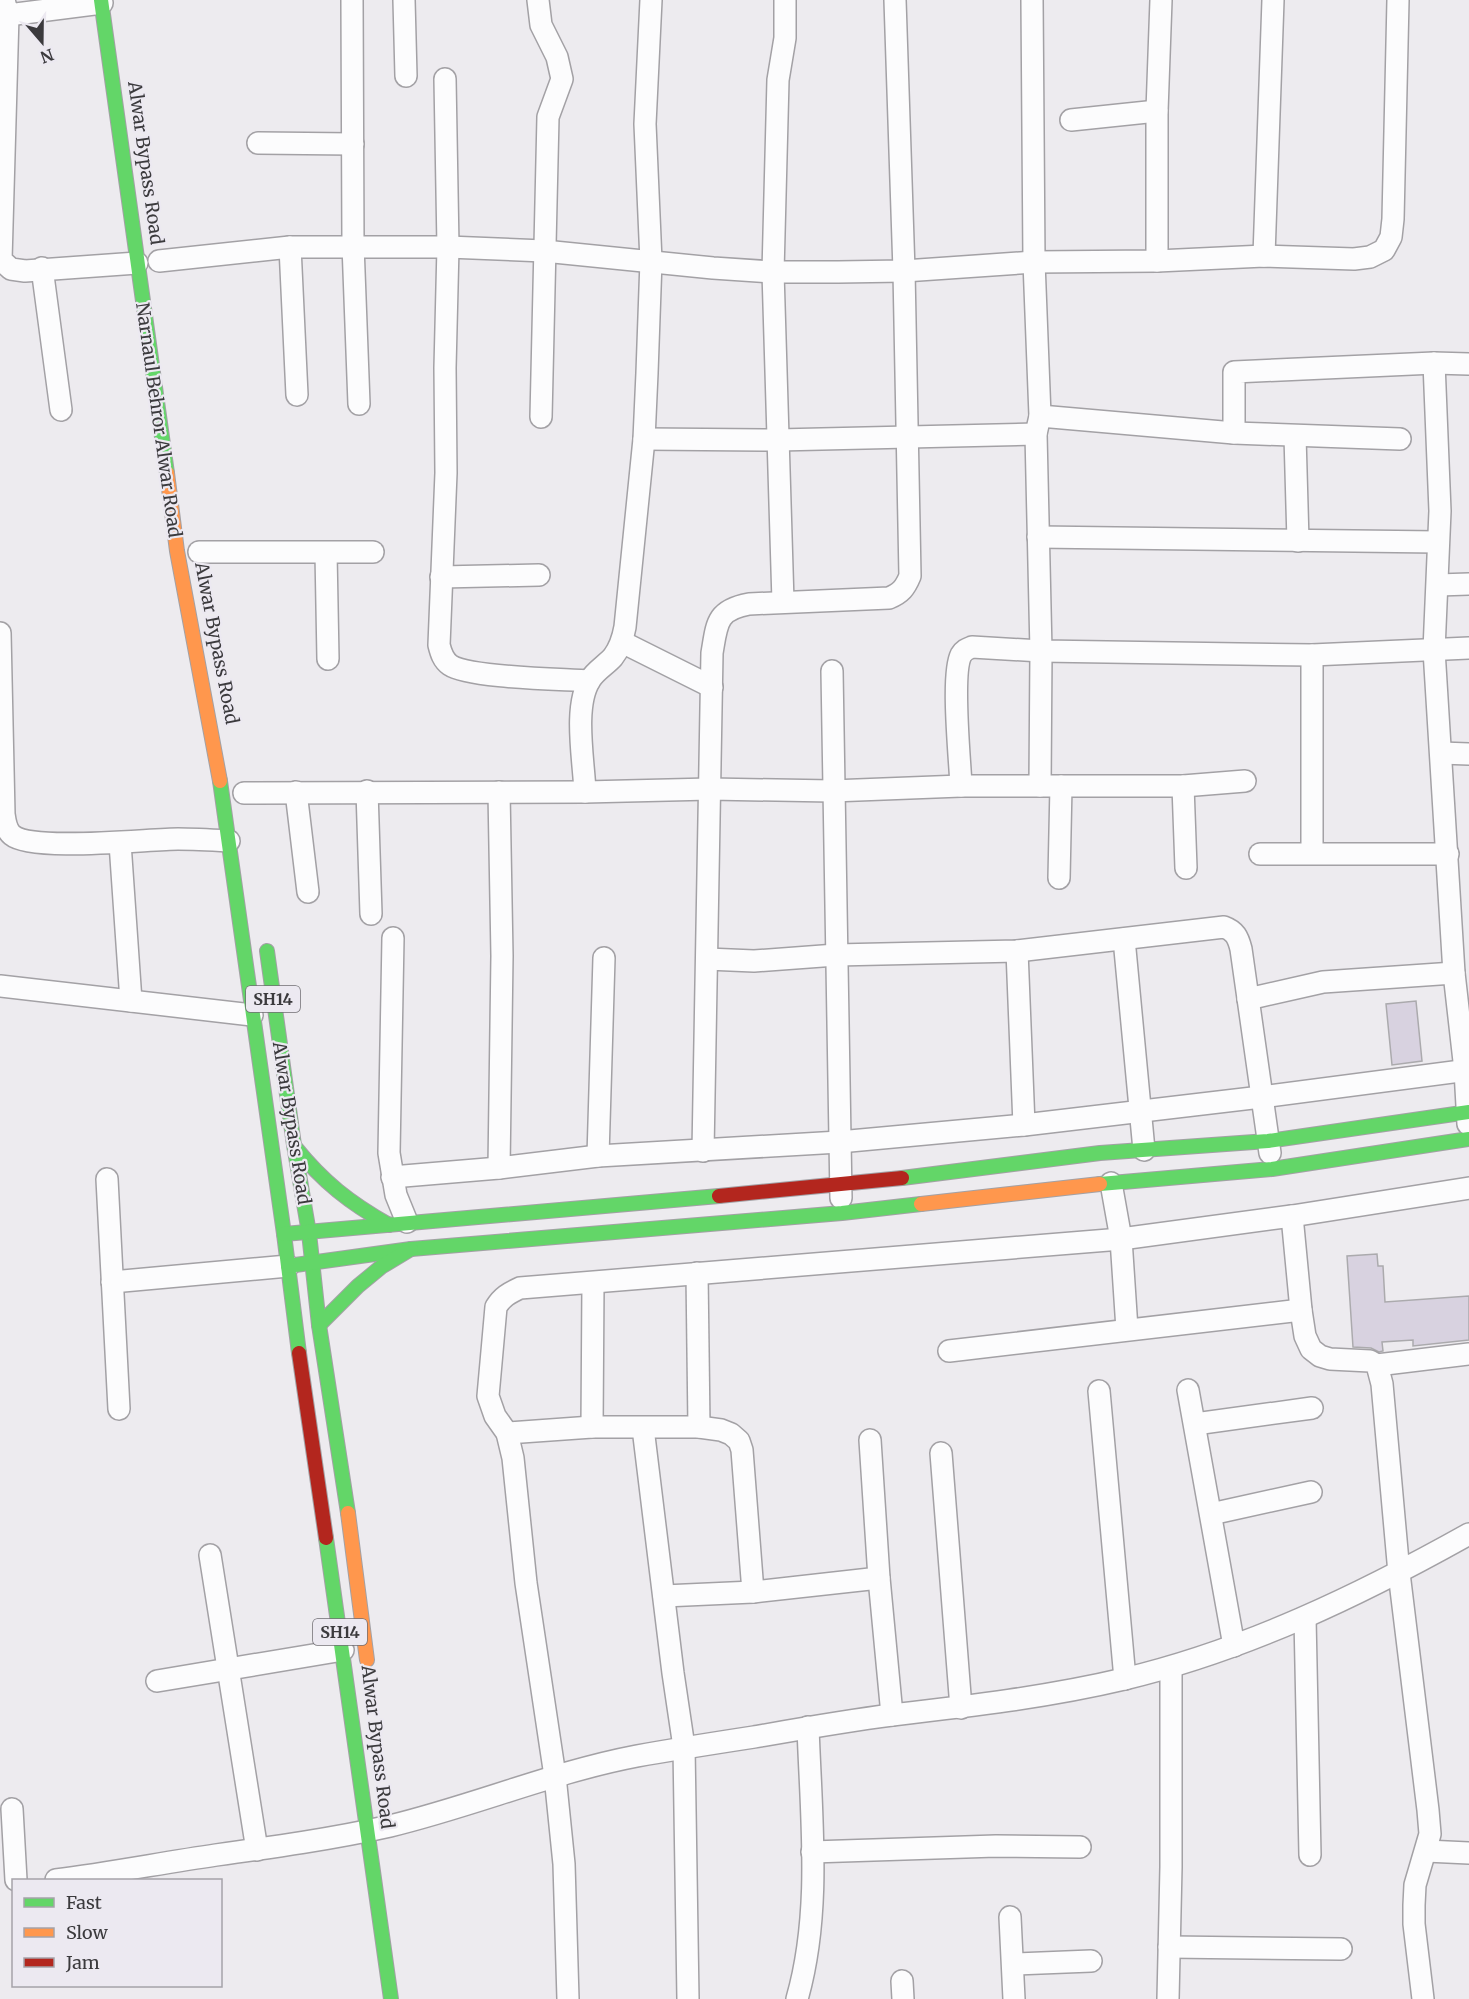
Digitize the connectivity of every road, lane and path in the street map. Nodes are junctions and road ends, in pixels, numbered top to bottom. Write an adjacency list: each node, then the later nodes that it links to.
1 (352, 0): 19 (street)
2 (404, 0): 14 (street)
3 (538, 0): 23 (street)
4 (651, 0): 27 (street)
5 (785, 0): 33 (street)
6 (895, 0): 32 (street)
7 (1032, 0): 29 (street)
8 (1161, 0): 16 (street)
9 (1273, 0): 24 (street)
10 (1398, 0): 24 (street)
11 (102, 2): 12 (street); 30 (main road, Narnaul Behror Alwar Road / SH14)
12 (6, 7): 13 (street)
13 (3, 58): 25 (street)
14 (406, 76)
15 (445, 79): 22 (street)
16 (1157, 111): 17 (street); 28 (street)
17 (1071, 120)
18 (258, 143): 19 (street)
19 (353, 144): 20 (street)
20 (353, 245): 21 (street); 22 (street); 37 (street)
21 (290, 247): 26 (street); 36 (street)
22 (448, 247): 23 (street); 54 (street)
23 (544, 251): 27 (street); 39 (street)
24 (1264, 256): 28 (street)
25 (1, 260): 31 (street)
26 (159, 261)
27 (651, 261): 33 (street); 44 (street)
28 (1157, 261): 29 (street)
29 (1034, 262): 32 (street); 40 (street)
30 (137, 263): 31 (street); 81 (main road, Narnaul Behror Alwar Road / SH14)
31 (42, 268): 38 (street)
32 (904, 271): 33 (street); 43 (street)
33 (773, 272): 46 (street)
34 (1434, 363): 35 (street); 41 (street); 49 (street)
35 (1469, 363)
36 (297, 395)
37 (360, 404)
38 (61, 410)
39 (541, 417)
40 (1038, 425): 41 (street); 43 (street); 47 (street)
41 (1234, 433): 42 (street)
42 (1295, 436): 45 (street); 48 (street)
43 (907, 437): 46 (street); 57 (street)
44 (644, 439): 46 (street); 59 (street)
45 (1400, 439)
46 (778, 440): 57 (street)
47 (1038, 537): 48 (street); 62 (street)
48 (1298, 541): 49 (street)
49 (1438, 542): 56 (street)
50 (200, 552): 52 (street)
51 (372, 552): 52 (street)
52 (326, 553): 64 (street)
53 (539, 575): 54 (street)
54 (441, 576): 66 (street)
55 (1469, 584): 56 (street)
56 (1438, 585): 61 (street)
57 (783, 602): 67 (street)
58 (0, 633): 82 (street)
59 (622, 642): 66 (street); 67 (street)
60 (1469, 648): 61 (street)
61 (1434, 650): 63 (street); 68 (street)
62 (1041, 651): 63 (street); 71 (street); 72 (street)
63 (1312, 656): 83 (street)
64 (328, 659)
65 (832, 671): 76 (street)
66 (589, 681): 79 (street)
67 (712, 687): 74 (street)
68 (1441, 753): 69 (street); 85 (street)
69 (1469, 753)
70 (1245, 780): 73 (street)
71 (961, 786): 72 (street); 76 (street)
72 (1051, 786): 73 (street); 87 (street)
73 (1183, 786): 86 (street)
74 (710, 789): 76 (street); 79 (street); 96 (street)
75 (367, 791): 77 (street); 78 (street); 89 (street)
76 (832, 791): 94 (street)
77 (296, 792): 80 (street); 88 (street)
78 (499, 792): 79 (street); 114 (street)
79 (585, 792)
80 (244, 793)
81 (229, 841): 82 (street); 101 (main road, Narnaul Behror Alwar Road / SH14)
82 (120, 843): 100 (street)
83 (1312, 853): 84 (street); 85 (street)
84 (1260, 854)
85 (1448, 854): 97 (street)
86 (1186, 868)
87 (1059, 878)
88 (308, 892)
89 (371, 914)
90 (264, 934): 110 (main road, Alwar Bypass Road / SH14)
91 (393, 938): 116 (street)
92 (1124, 939): 93 (street); 99 (street); 104 (street)
93 (1017, 951): 94 (street); 106 (street)
94 (836, 955): 96 (street); 108 (street)
95 (604, 958): 113 (street)
96 (707, 959): 112 (street)
97 (1454, 973): 99 (street); 102 (street)
98 (0, 986): 100 (street)
99 (1248, 999): 103 (street)
100 (131, 1001): 101 (street)
101 (252, 1015): 125 (main road, Narnaul Behror Alwar Road / SH14)
102 (1467, 1070): 103 (street); 105 (street)
103 (1261, 1098): 104 (street); 109 (street)
104 (1140, 1111): 106 (street); 111 (street)
105 (1468, 1112): 107 (street); 109 (main road)
106 (1024, 1125): 108 (street)
107 (1469, 1139): 115 (main road)
108 (839, 1142): 112 (street); 119 (street)
109 (1268, 1142): 111 (main road); 115 (street)
110 (294, 1145): 123 (main road); 124 (main road, Alwar Bypass Road / SH14)
111 (1144, 1150): 119 (main road)
112 (703, 1151): 113 (street)
113 (598, 1156): 114 (street)
114 (499, 1168): 116 (street)
115 (1272, 1169): 118 (main road)
116 (392, 1177): 123 (street)
117 (107, 1179): 131 (street)
118 (1111, 1183): 121 (main road); 126 (street)
119 (841, 1185): 121 (street); 123 (main road)
120 (1469, 1188): 122 (street)
121 (842, 1213): 127 (main road)
122 (1292, 1216): 126 (street); 133 (street)
123 (398, 1223): 124 (main road)
124 (309, 1233): 125 (main road); 128 (main road, Alwar Bypass Road / SH14)
125 (284, 1234): 129 (main road, Narnaul Behror Alwar Road / SH14)
126 (1121, 1239): 130 (street); 135 (street)
127 (411, 1249): 128 (main road); 134 (main road)
128 (312, 1263): 129 (main road); 134 (main road, Alwar Bypass Road / SH14)
129 (288, 1266): 131 (street); 160 (main road, Alwar Bypass Road / SH14)
130 (697, 1273): 132 (street); 145 (street)
131 (112, 1282): 142 (street)
132 (593, 1283): 144 (street); 147 (street)
133 (1301, 1310): 135 (street); 138 (street)
134 (319, 1325): 162 (main road, Alwar Bypass Road / SH14)
135 (1127, 1329): 136 (street)
136 (949, 1351)
137 (1469, 1354): 138 (street)
138 (1377, 1365): 154 (street)
139 (1188, 1390): 143 (street)
140 (1099, 1391): 164 (street)
141 (1312, 1408): 143 (street)
142 (118, 1409)
143 (1195, 1424): 151 (street)
144 (592, 1427): 146 (street); 147 (street)
145 (699, 1427): 146 (street); 156 (street)
146 (643, 1428): 157 (street)
147 (507, 1433): 170 (street)
148 (870, 1440): 155 (street)
149 (941, 1453): 166 (street)
150 (1311, 1492): 151 (street)
151 (1211, 1514): 159 (street)
152 (1469, 1534): 154 (street)
153 (210, 1555): 163 (street)
154 (1399, 1573): 158 (street); 175 (street)
155 (879, 1578): 156 (street); 167 (street)
156 (753, 1592): 157 (street)
157 (664, 1596): 169 (street)
158 (1305, 1618): 159 (street); 178 (street)
159 (1234, 1646): 161 (street)
160 (343, 1650): 163 (street); 172 (main road, Alwar Bypass Road / SH14)
161 (1171, 1667): 164 (street); 182 (street)
162 (368, 1668)
163 (227, 1670): 165 (street); 174 (street)
164 (1125, 1679): 166 (street)
165 (157, 1681)
166 (961, 1708): 167 (street)
167 (892, 1715): 168 (street)
168 (808, 1727): 169 (street); 176 (street)
169 (684, 1747): 170 (street); 188 (street)
170 (555, 1776): 172 (street); 187 (street)
171 (12, 1809): 179 (street)
172 (367, 1830): 174 (street); 186 (main road, Alwar Bypass Road / SH14)
173 (1080, 1847): 176 (street)
174 (257, 1850): 180 (street)
175 (1426, 1851): 177 (street); 192 (street)
176 (812, 1852): 189 (street)
177 (1469, 1853)
178 (1310, 1855)
179 (16, 1879)
180 (69, 1879)
181 (1010, 1917): 185 (street)
182 (1170, 1947): 183 (street); 191 (street)
183 (1341, 1948)
184 (1091, 1961): 185 (street)
185 (1013, 1964): 190 (street)
186 (391, 1999)
187 (568, 1999)
188 (688, 1999)
189 (797, 1999)
190 (1014, 1999)
191 (1168, 1999)
192 (1423, 1999)

